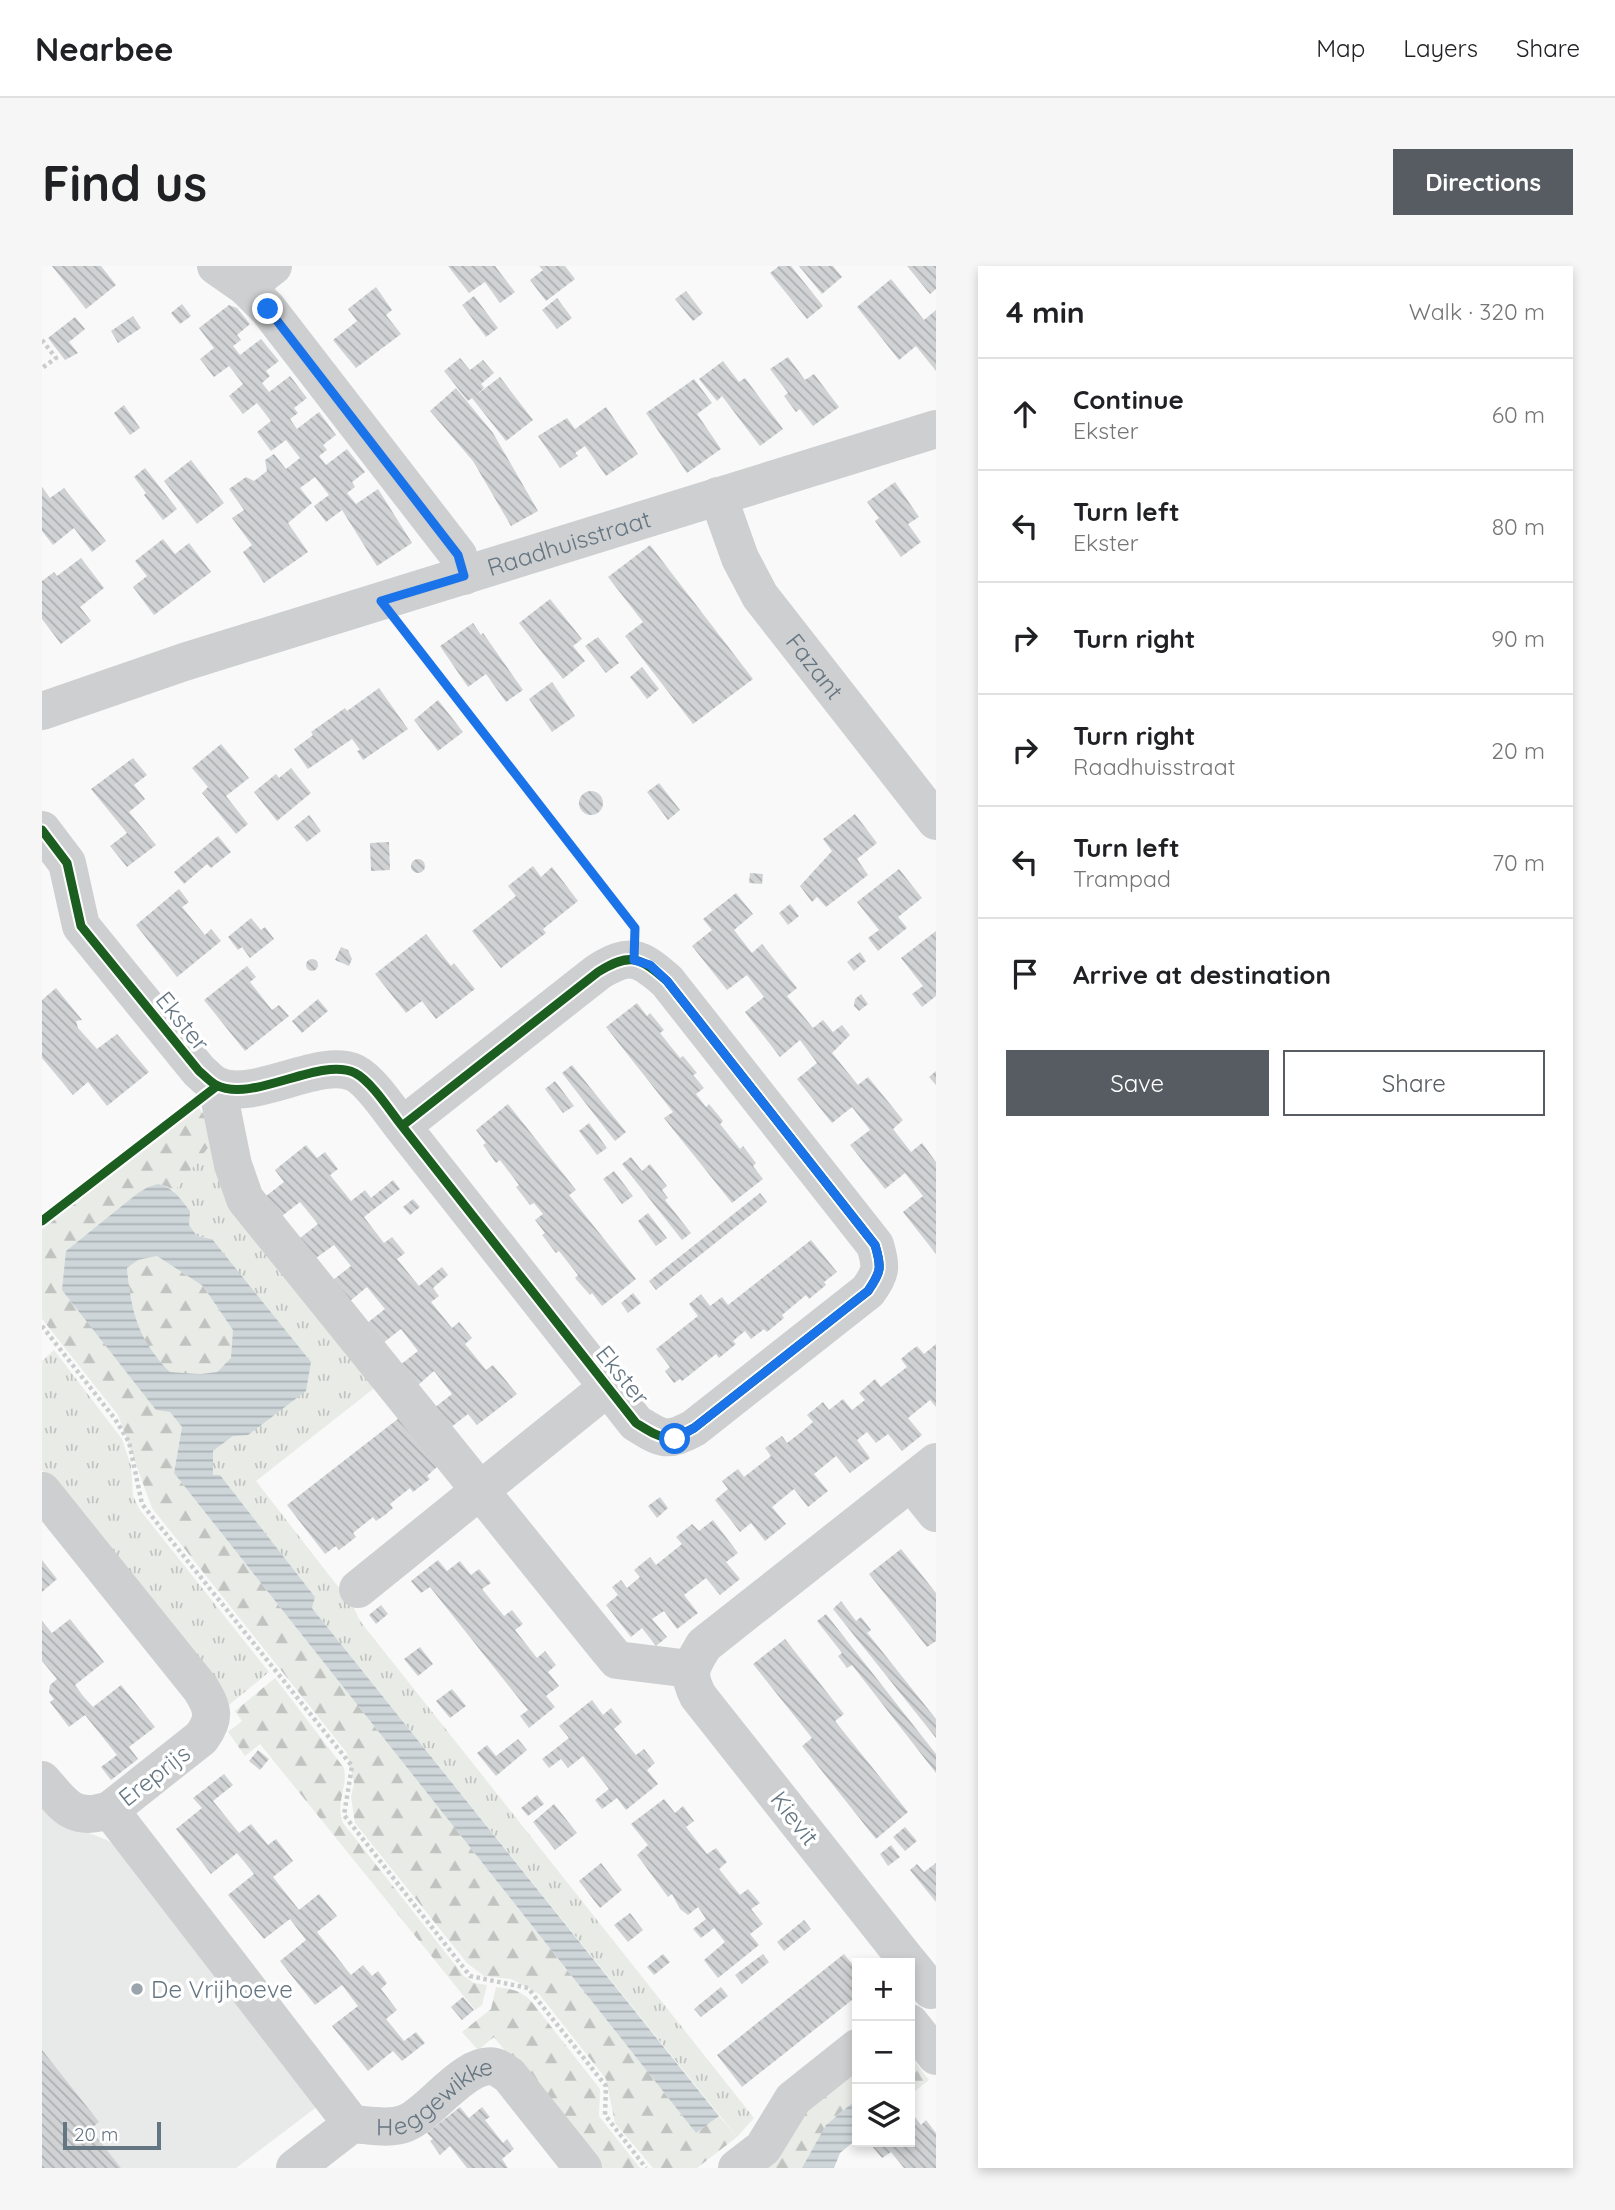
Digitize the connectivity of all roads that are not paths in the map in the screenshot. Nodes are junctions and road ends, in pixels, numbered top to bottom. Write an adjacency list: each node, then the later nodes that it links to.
1 (216, 266): 2 (street)
2 (260, 277): 5 (street)
3 (936, 429): 4 (street, Raadhuisstraat)
4 (718, 496): 5 (street, Raadhuisstraat); 7 (street, Fazant)
5 (464, 576): 6 (street, Raadhuisstraat)
6 (42, 711)
7 (936, 821)
8 (42, 830): 9 (street, Ekster)
9 (217, 1086): 10 (street, Ekster); 13 (street)
10 (402, 1126): 11 (street, Ekster); 11 (street, Ekster)
11 (608, 1387): 13 (street, Ekster)
12 (924, 1472): 15 (street); 17 (street)
13 (480, 1490): 16 (street, Ekster); 17 (street)
14 (42, 1491): 19 (street, Ereprijs)
15 (936, 1513)
16 (358, 1589)
17 (690, 1669): 20 (street, Kievit)
18 (42, 1780): 19 (street)
19 (110, 1811): 24 (street, Ereprijs)
20 (919, 1982)
21 (915, 2029): 23 (street)
22 (852, 2052): 27 (street)
23 (936, 2056)
24 (352, 2124): 25 (street, Heggewikke); 26 (street, Heggewikke)
25 (295, 2168)
26 (583, 2168)
27 (737, 2168)

